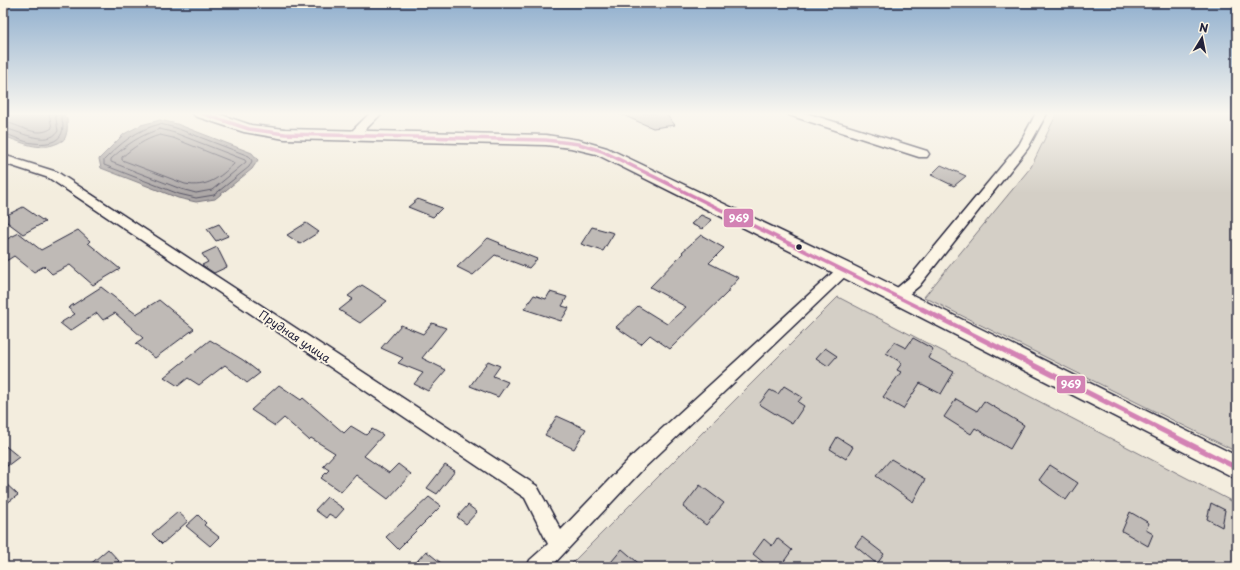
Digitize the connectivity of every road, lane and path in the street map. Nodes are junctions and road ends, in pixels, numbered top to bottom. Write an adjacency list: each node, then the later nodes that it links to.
1 (527, 140): 6 (street)
2 (877, 140): 4 (street)
3 (1027, 140): 7 (street)
4 (923, 154)
5 (3, 159): 9 (street, Прудная улица)
6 (845, 270): 7 (street); 9 (street)
7 (898, 296): 8 (street)
8 (1237, 468)
9 (559, 546): 10 (street)
10 (537, 567)

